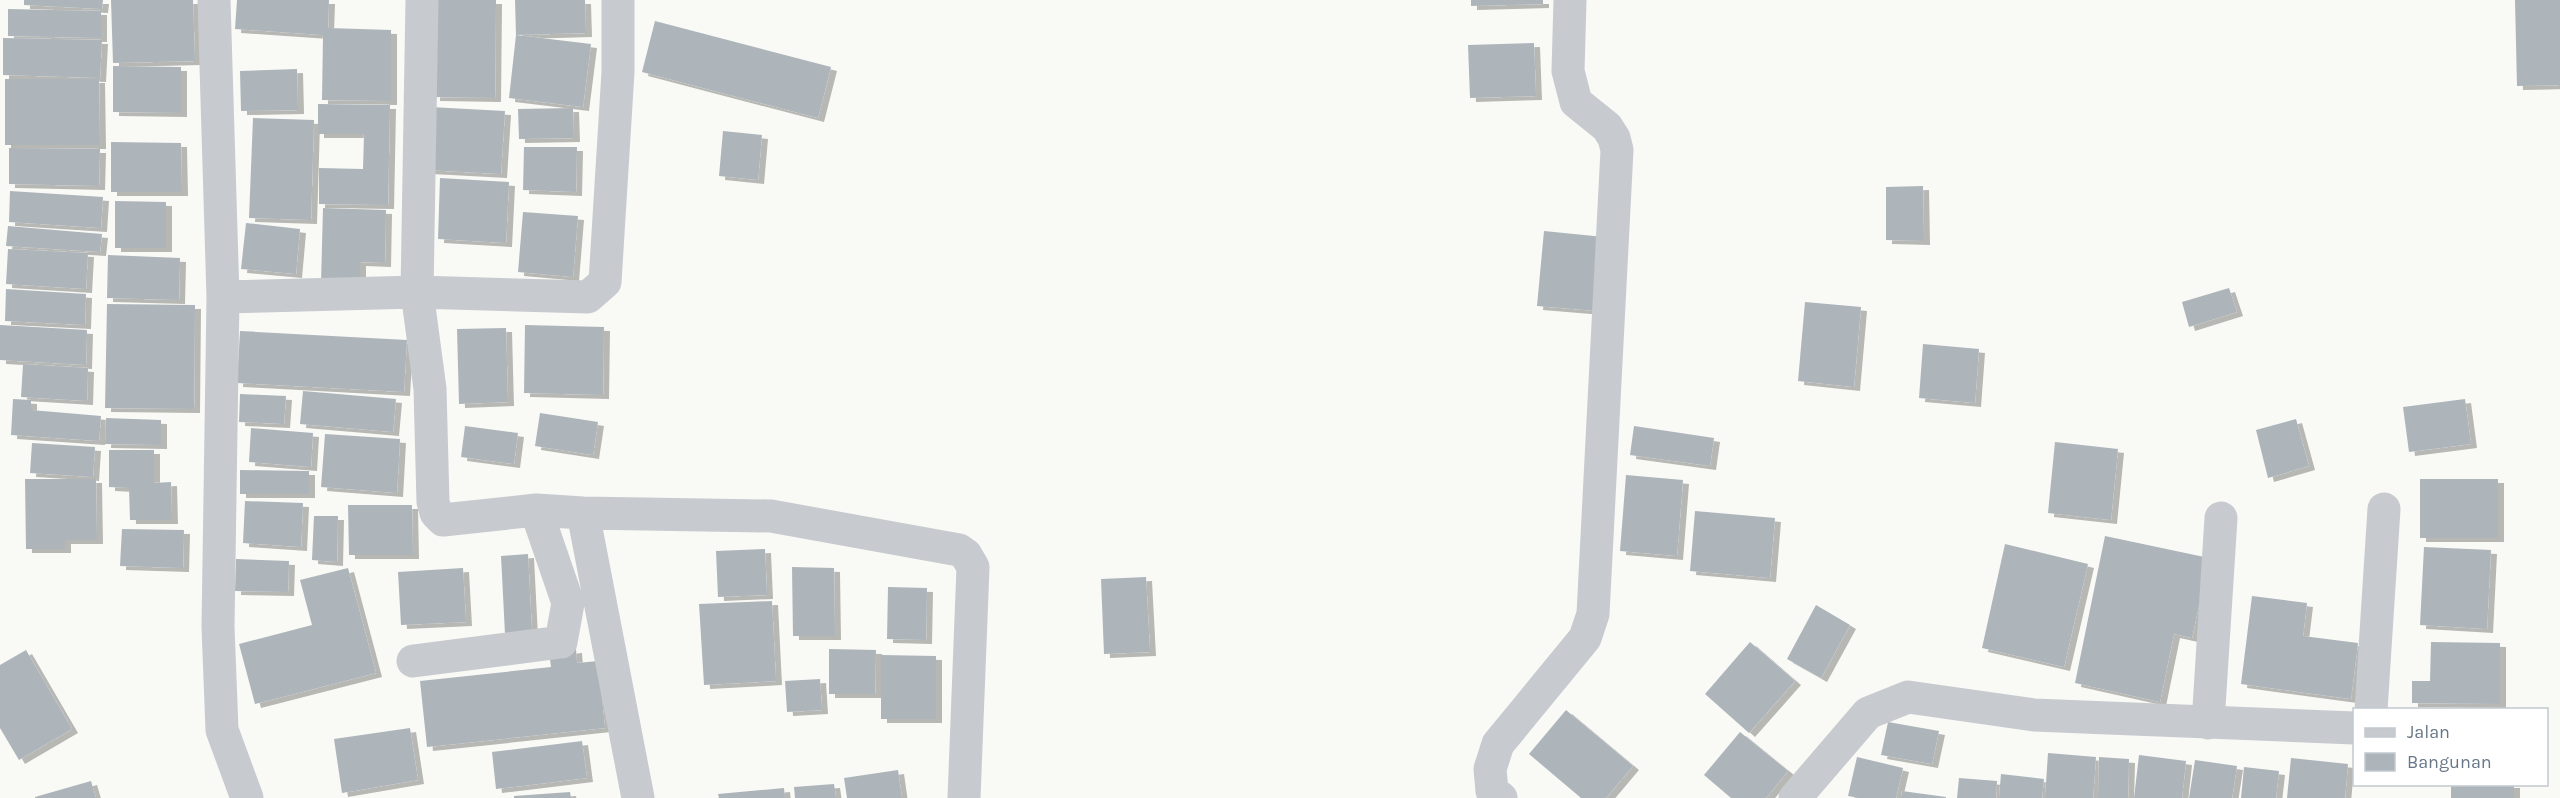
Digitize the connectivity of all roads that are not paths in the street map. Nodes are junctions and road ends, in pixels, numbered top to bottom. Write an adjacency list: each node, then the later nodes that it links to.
1 (214, 0): 6 (street)
2 (422, 0): 5 (street)
3 (618, 0): 5 (street)
4 (1570, 0): 15 (street)
5 (417, 292): 6 (street); 8 (street)
6 (222, 297): 16 (street)
7 (2384, 509): 12 (street)
8 (536, 510): 9 (street); 11 (street)
9 (583, 513): 17 (street); 18 (street)
10 (2222, 518): 13 (street)
11 (413, 661)
12 (2371, 708)
13 (2208, 723): 14 (street); 19 (street)
14 (2353, 728)
15 (1493, 796)
16 (247, 798)
17 (638, 798)
18 (964, 798)
19 (1795, 798)

